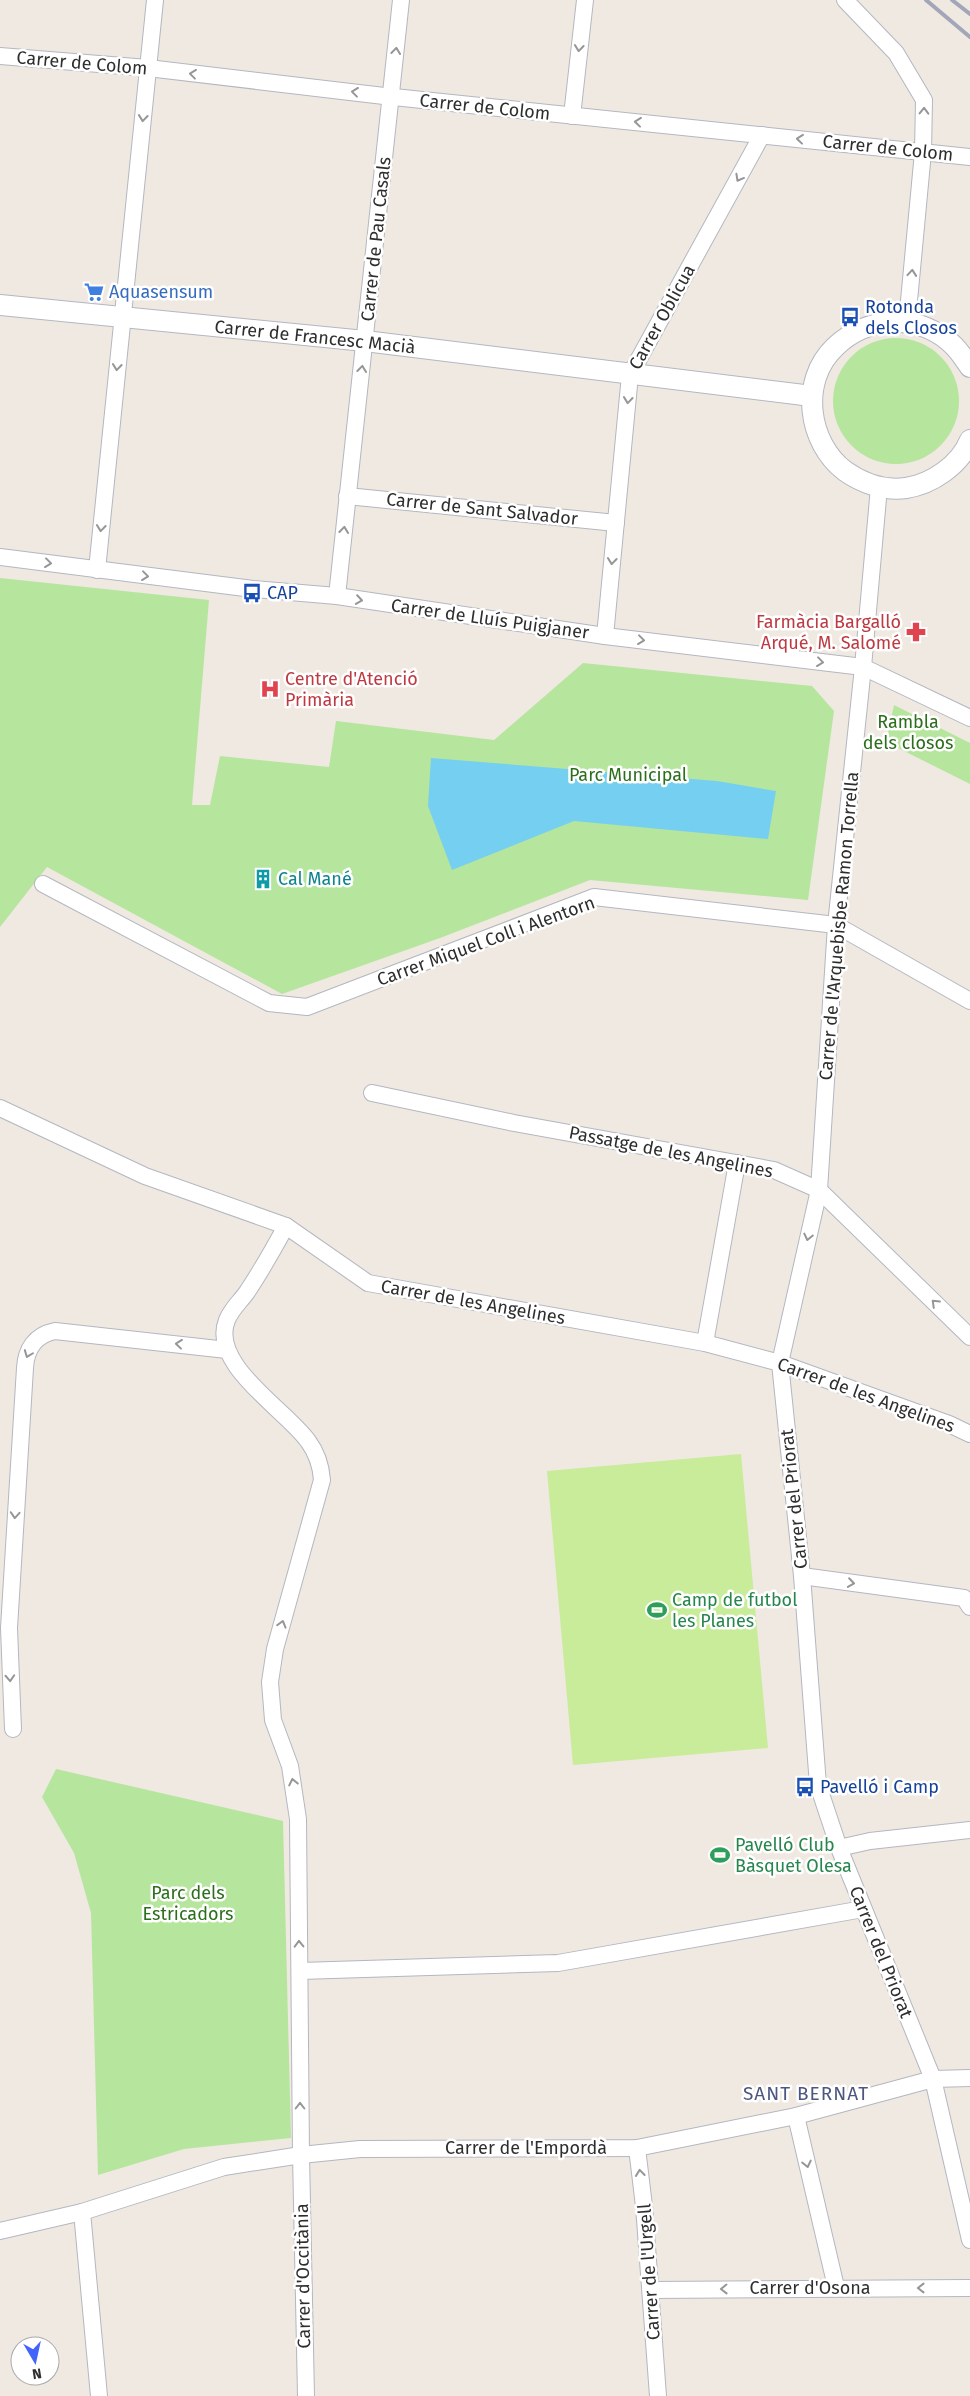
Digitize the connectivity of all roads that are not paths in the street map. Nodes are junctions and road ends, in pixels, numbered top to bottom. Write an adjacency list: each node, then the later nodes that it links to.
1 (155, 0): 6 (street)
2 (401, 0): 7 (street, Carrer de Pau Casals, one-way to 2)
3 (585, 0): 8 (street, one-way to 8)
4 (845, 0): 10 (street, one-way to 4)
5 (0, 56): 6 (street, Carrer de Colom)
6 (148, 68): 7 (street, Carrer de Colom, one-way to 6); 13 (street, one-way to 13)
7 (392, 97): 8 (street, Carrer de Colom); 15 (street, Carrer de Pau Casals)
8 (572, 116): 9 (street, Carrer de Colom, one-way to 8)
9 (762, 135): 10 (street, Carrer de Colom, one-way to 9); 17 (street, Carrer Oblicua, one-way to 17)
10 (923, 152): 11 (street, Carrer de Colom); 14 (street, one-way to 10)
11 (970, 157)
12 (0, 306): 13 (street, Carrer de Francesc Macià)
13 (122, 318): 15 (street, Carrer de Francesc Macià); 24 (street, one-way to 24)
14 (907, 322): 16 (street); 18 (street)
15 (365, 340): 17 (street, Carrer de Francesc Macià); 21 (street, Carrer de Pau Casals, one-way to 15)
16 (970, 367)
17 (630, 375): 18 (street, Carrer de Francesc Macià); 22 (street, Carrer Oblicua, one-way to 22)
18 (812, 396): 20 (street)
19 (969, 445): 20 (street)
20 (879, 487): 27 (street, Carrer de l'Arquebisbe Ramon Torrella)
21 (347, 496): 22 (street, Carrer de Sant Salvador); 25 (street, Carrer de Pau Casals, one-way to 21)
22 (616, 523): 26 (street, Carrer Oblicua, one-way to 26)
23 (0, 557): 24 (street, Carrer de Lluís Puigjaner, one-way to 24)
24 (97, 570): 25 (street, Carrer de Lluís Puigjaner, one-way to 25)
25 (337, 596): 26 (street, Carrer de Lluís Puigjaner, one-way to 26)
26 (605, 636): 27 (street, Carrer de Lluís Puigjaner, one-way to 27)
27 (863, 667): 28 (street, Carrer de Lluís Puigjaner); 30 (street, Carrer de l'Arquebisbe Ramon Torrella)
28 (970, 718)
29 (43, 884): 30 (street, Carrer Miquel Coll i Alentorn)
30 (836, 924): 31 (street, Carrer Miquel Coll i Alentorn); 35 (street, Carrer de l'Arquebisbe Ramon Torrella)
31 (970, 1001)
32 (372, 1093): 34 (street, Passatge de les Angelines)
33 (0, 1108): 36 (street, Carrer de les Angelines)
34 (737, 1163): 35 (street, Passatge de les Angelines); 38 (street)
35 (819, 1190): 37 (street, Passatge de les Angelines, one-way to 35); 40 (street, Carrer de l'Arquebisbe Ramon Torrella, one-way to 40)
36 (286, 1226): 38 (street, Carrer de les Angelines); 39 (street)
37 (970, 1337)
38 (705, 1343): 40 (street, Carrer de les Angelines)
39 (227, 1350): 44 (street, one-way to 44); 48 (street, Carrer d'Occitània, one-way to 39)
40 (780, 1363): 41 (street, Carrer de les Angelines); 42 (street, Carrer del Priorat)
41 (970, 1434)
42 (802, 1576): 43 (street, one-way to 43); 46 (street, Carrer del Priorat)
43 (970, 1607)
44 (13, 1729)
45 (970, 1830): 46 (street)
46 (839, 1848): 47 (street, Carrer del Priorat)
47 (863, 1908): 48 (street); 50 (street, Carrer del Priorat)
48 (300, 1971): 53 (street, Carrer d'Occitània, one-way to 48)
49 (970, 2078): 50 (street, Carrer de l'Empordà)
50 (933, 2079): 51 (street, Carrer de l'Empordà); 56 (street, Carrer del Priorat)
51 (796, 2116): 52 (street, Carrer de l'Empordà); 57 (street, one-way to 57)
52 (637, 2148): 53 (street, Carrer de l'Empordà); 59 (street, Carrer de l'Urgell, one-way to 52)
53 (301, 2155): 54 (street, Carrer de l'Empordà); 61 (street, Carrer d'Occitània)
54 (82, 2212): 55 (street, Carrer de l'Empordà); 60 (street)
55 (0, 2231)
56 (970, 2240)
57 (836, 2287): 58 (street, Carrer d'Osona, one-way to 57); 59 (street, Carrer d'Osona, one-way to 59)
58 (970, 2288)
59 (651, 2290): 62 (street, Carrer de l'Urgell)
60 (99, 2396)
61 (306, 2396)
62 (658, 2396)

